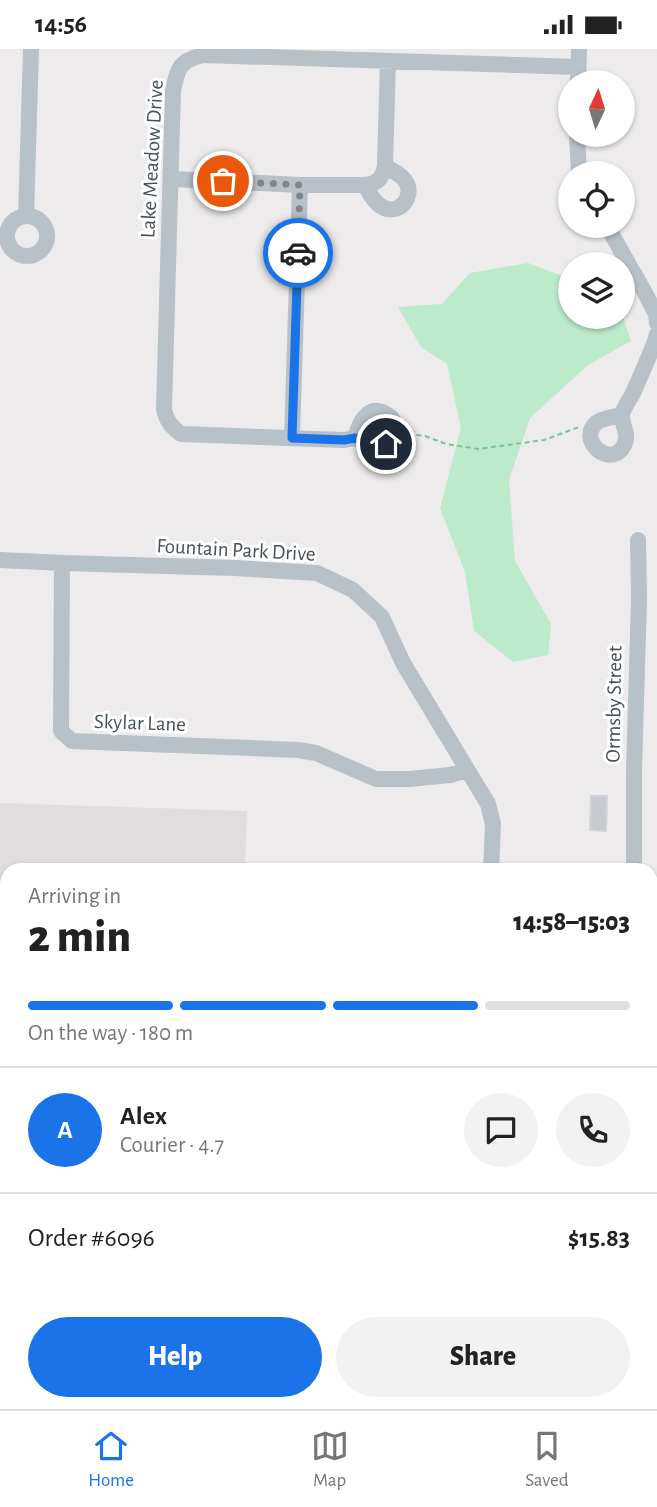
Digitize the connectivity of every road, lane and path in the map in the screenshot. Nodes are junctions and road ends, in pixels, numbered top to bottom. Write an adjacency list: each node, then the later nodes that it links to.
1 (31, 49): 11 (street)
2 (579, 49): 5 (street)
3 (261, 53): 4 (street, Lake Meadow Drive); 8 (street, Lake Meadow Drive)
4 (388, 61): 6 (street, Lake Meadow Drive); 7 (street)
5 (578, 70)
6 (558, 74)
7 (385, 166): 10 (street); 10 (street)
8 (171, 179): 9 (street); 18 (street, Lake Meadow Drive)
9 (300, 185): 10 (street); 18 (street)
10 (365, 185)
11 (26, 216)
12 (614, 238): 13 (street)
13 (657, 323)
14 (657, 334): 15 (street)
15 (622, 415): 16 (street); 16 (street)
16 (594, 426): 17 (path)
17 (395, 432): 19 (street, Lake Meadow Drive); 19 (street)
18 (292, 438): 19 (street, Lake Meadow Drive)
19 (355, 438)
20 (638, 540): 25 (street, Ormsby Street)
21 (1, 563): 22 (street, Fountain Park Drive)
22 (62, 563): 23 (street, Fountain Park Drive); 23 (street, Skylar Lane)
23 (467, 769): 24 (street, Fountain Park Drive)
24 (491, 863)
25 (634, 863)

